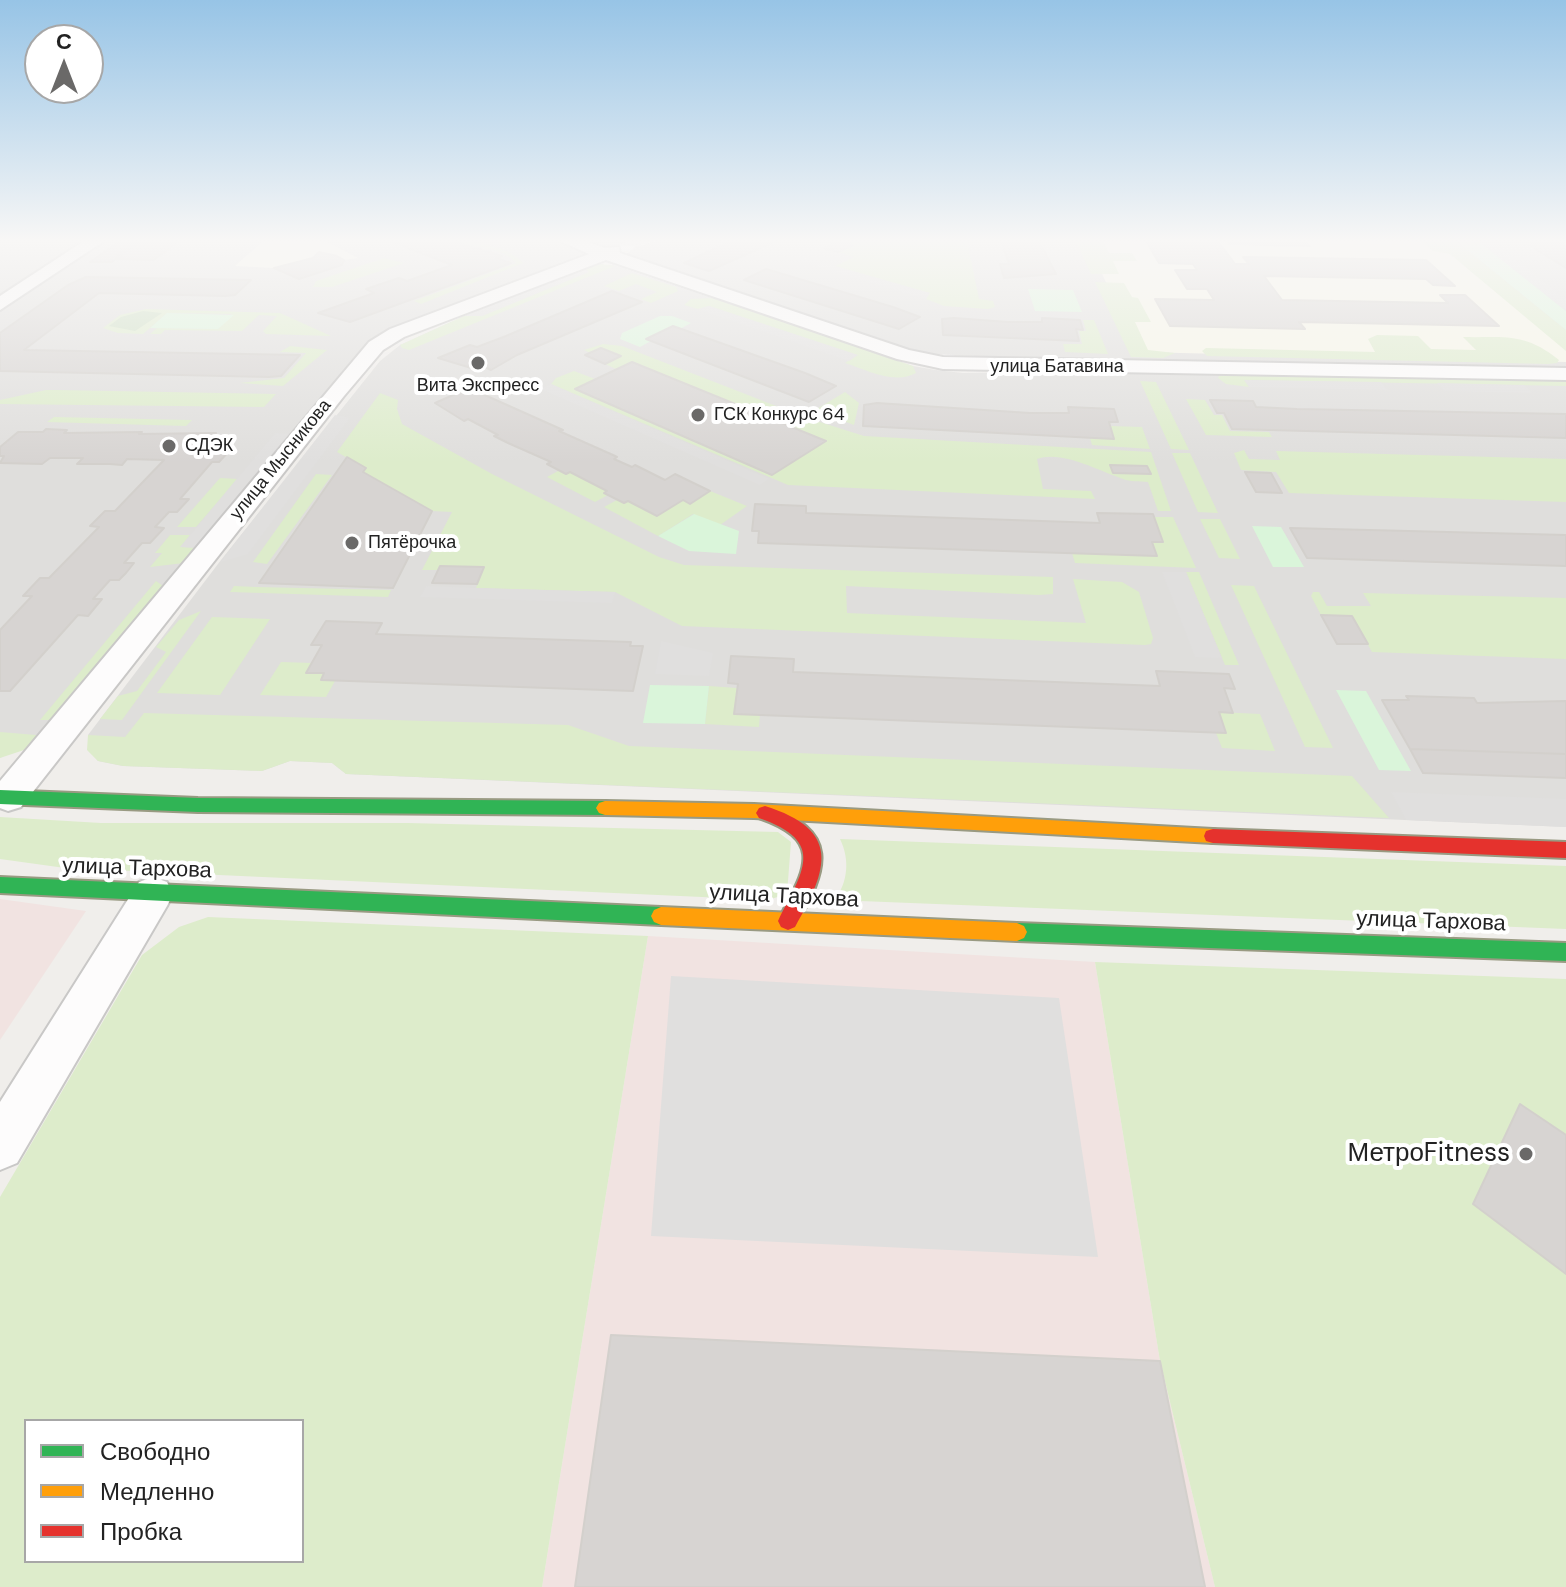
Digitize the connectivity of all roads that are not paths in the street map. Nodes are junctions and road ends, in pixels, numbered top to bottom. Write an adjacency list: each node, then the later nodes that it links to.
1 (445, 315): 4 (street, улица Мысникова)
2 (795, 315): 3 (street, улица Батавина)
3 (1566, 374)
4 (4, 797): 5 (main road)
5 (754, 811): 6 (main road); 9 (main road)
6 (1566, 850)
7 (0, 885): 8 (main road, улица Тархова)
8 (153, 894): 9 (main road, улица Тархова); 11 (street)
9 (788, 921): 10 (main road, улица Тархова)
10 (1566, 952)
11 (0, 1146)

